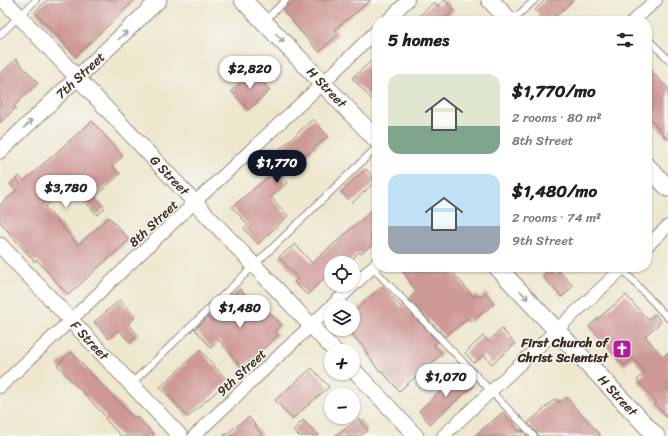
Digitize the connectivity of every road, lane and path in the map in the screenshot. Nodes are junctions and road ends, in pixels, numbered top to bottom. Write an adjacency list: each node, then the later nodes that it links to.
1 (4, 0): 10 (street, G Street)
2 (36, 0): 10 (lane)
3 (159, 0): 20 (street, 7th Street, one-way to 3)
4 (243, 0): 15 (main road, H Street)
5 (286, 0): 15 (lane)
6 (408, 0): 11 (street)
7 (490, 0): 12 (main road)
8 (535, 0): 13 (lane)
9 (656, 0): 14 (street)
10 (19, 16): 16 (lane); 20 (street, G Street)
11 (392, 16)
12 (506, 16)
13 (517, 16)
14 (639, 16)
15 (264, 22): 21 (main road, H Street, one-way to 21)
16 (0, 34)
17 (372, 35): 21 (street, 8th Street)
18 (652, 43): 19 (lane)
19 (668, 59)
20 (77, 78): 23 (street, 7th Street, one-way to 20); 27 (street, G Street)
21 (323, 83): 22 (main road, H Street); 27 (street, 8th Street)
22 (372, 135)
23 (0, 151)
24 (372, 152): 31 (lane)
25 (652, 171): 26 (main road)
26 (668, 188)
27 (195, 202): 31 (street, G Street); 38 (street, 8th Street)
28 (668, 226): 29 (street)
29 (652, 241)
30 (0, 245): 38 (street, F Street)
31 (255, 265): 39 (street, G Street); 43 (lane)
32 (372, 268): 39 (street, 9th Street)
33 (381, 272): 45 (lane)
34 (502, 272): 40 (main road, H Street, one-way to 40)
35 (619, 272): 40 (street)
36 (627, 272): 37 (lane)
37 (668, 318)
38 (71, 319): 43 (street, F Street); 44 (street, 8th Street)
39 (311, 325): 41 (street, G Street); 47 (street, 9th Street)
40 (557, 330): 45 (street); 51 (main road, H Street)
41 (329, 344)
42 (360, 377): 48 (street)
43 (131, 384): 46 (street, F Street)
44 (0, 387)
45 (492, 390): 49 (street); 50 (lane)
46 (180, 436)
47 (194, 436)
48 (416, 436)
49 (443, 436)
50 (534, 436)
51 (656, 436)

